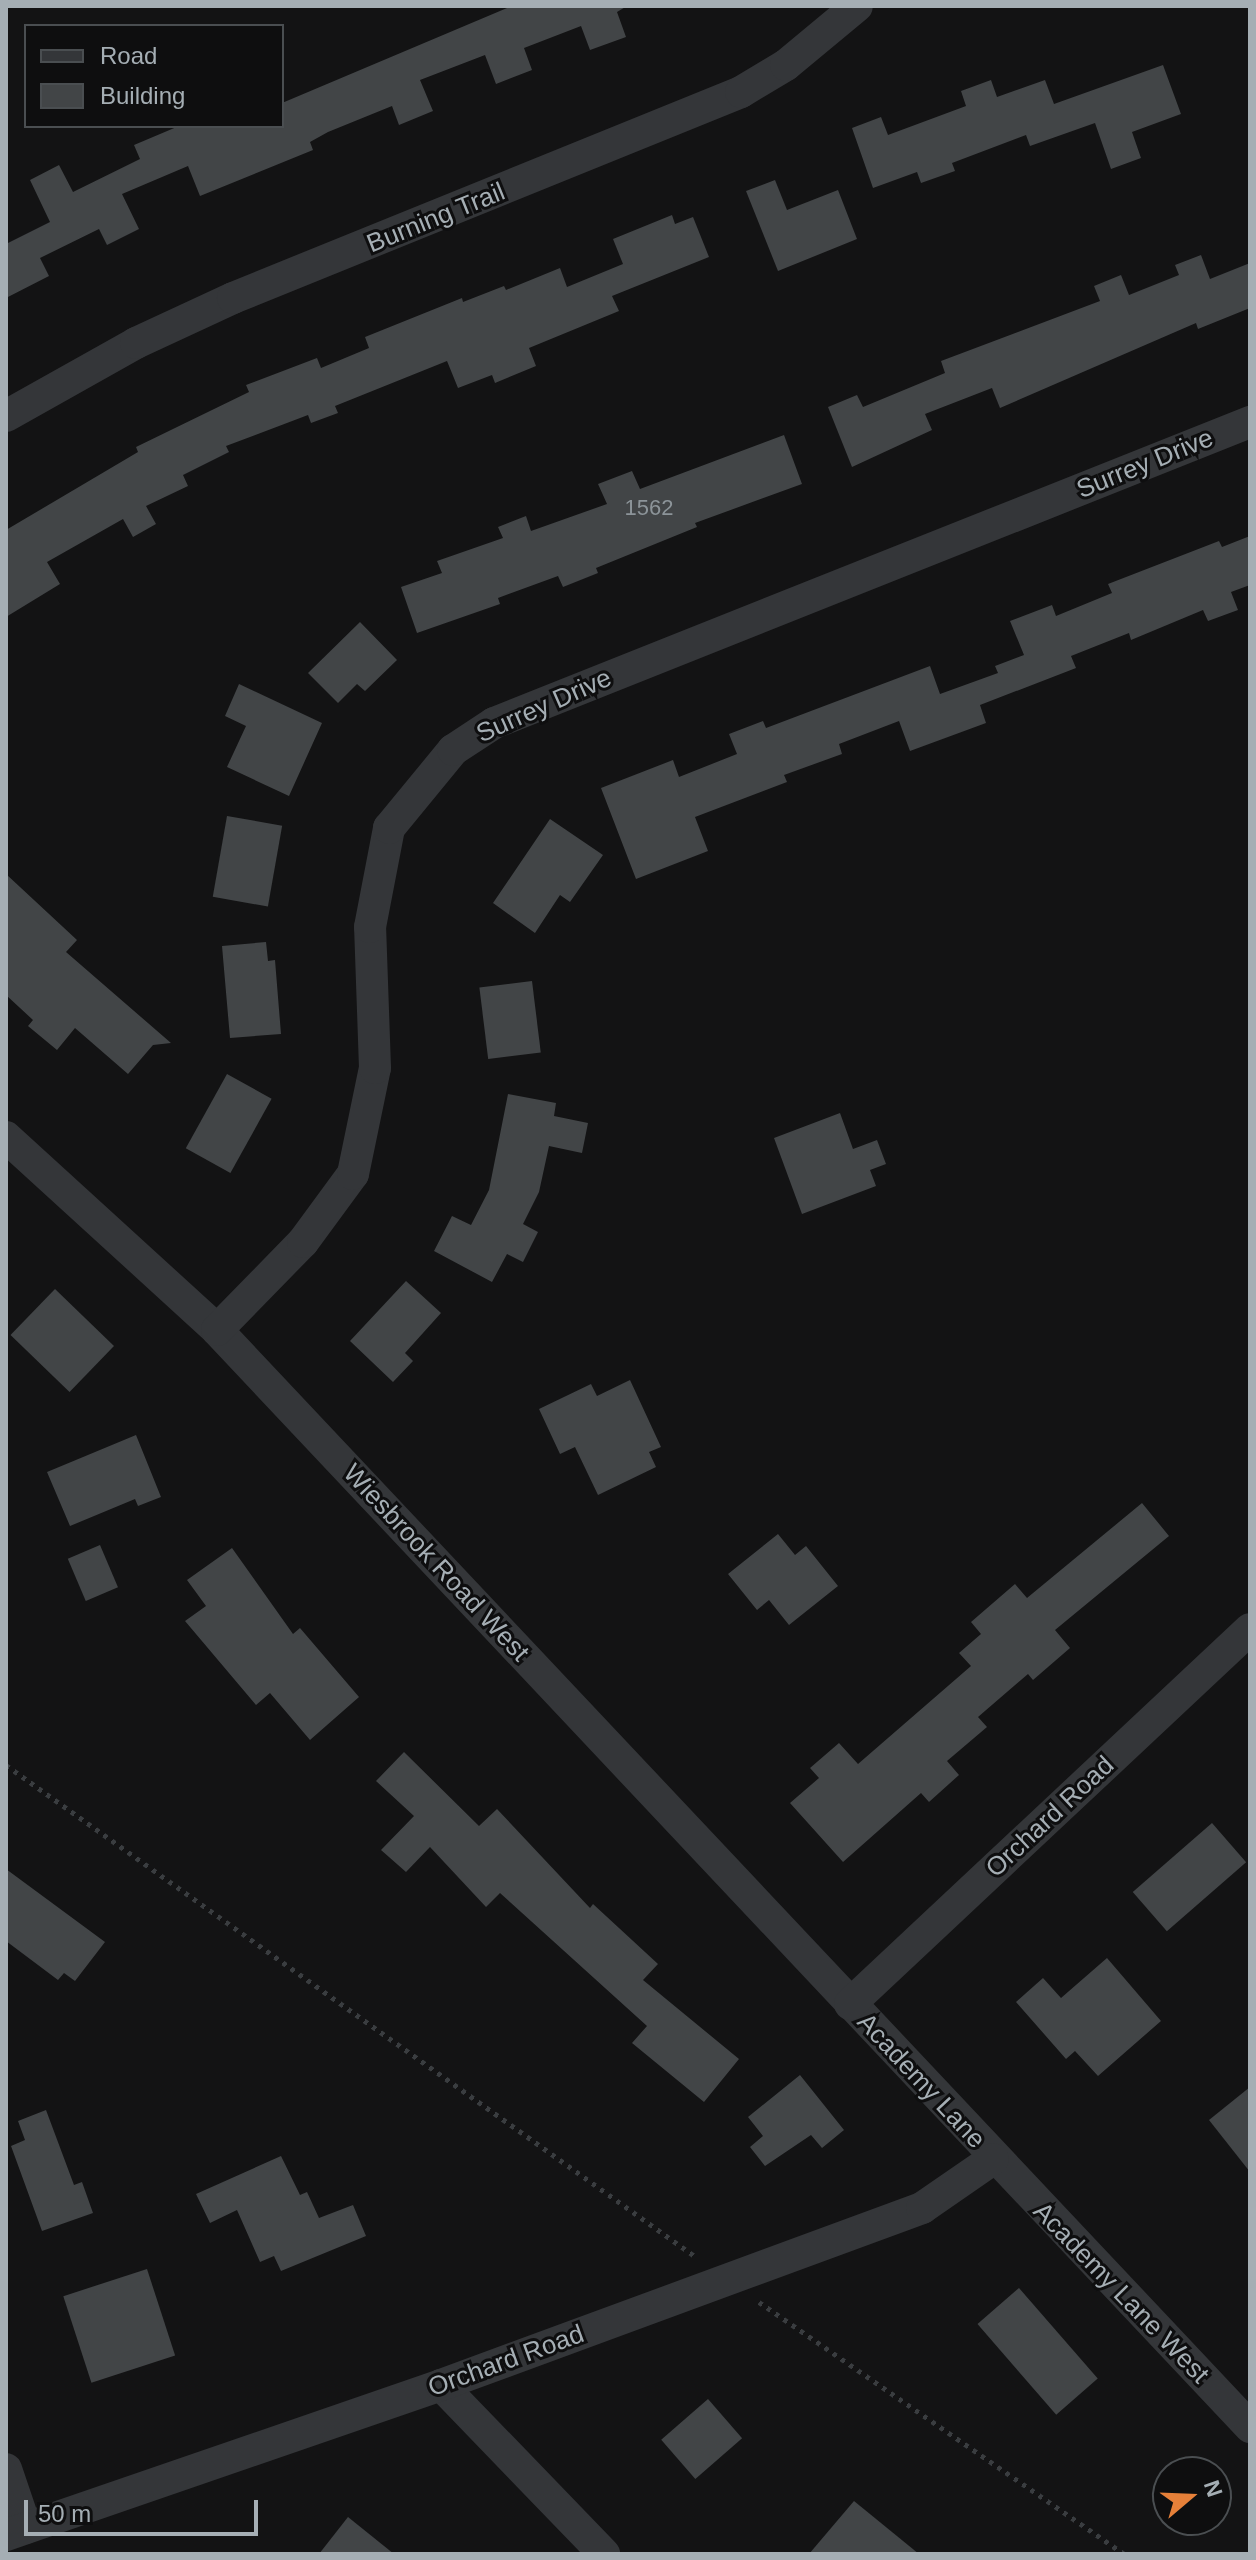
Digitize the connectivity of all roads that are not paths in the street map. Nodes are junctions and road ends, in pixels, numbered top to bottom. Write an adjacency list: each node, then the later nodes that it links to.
1 (857, 6): 2 (street, Burning Trail)
2 (6, 416)
3 (1250, 422): 5 (street, Surrey Drive)
4 (6, 1137): 5 (street, Wiesbrook Road West)
5 (217, 1330): 7 (street, Wiesbrook Road West)
6 (1250, 1629): 7 (street, Orchard Road)
7 (850, 2004): 8 (street, Academy Lane)
8 (993, 2159): 9 (street, Orchard Road); 10 (street, Academy Lane West)
9 (441, 2385): 12 (street, Orchard Road); 13 (street)
10 (1250, 2427)
11 (6, 2469): 12 (street)
12 (16, 2532)
13 (604, 2554)

